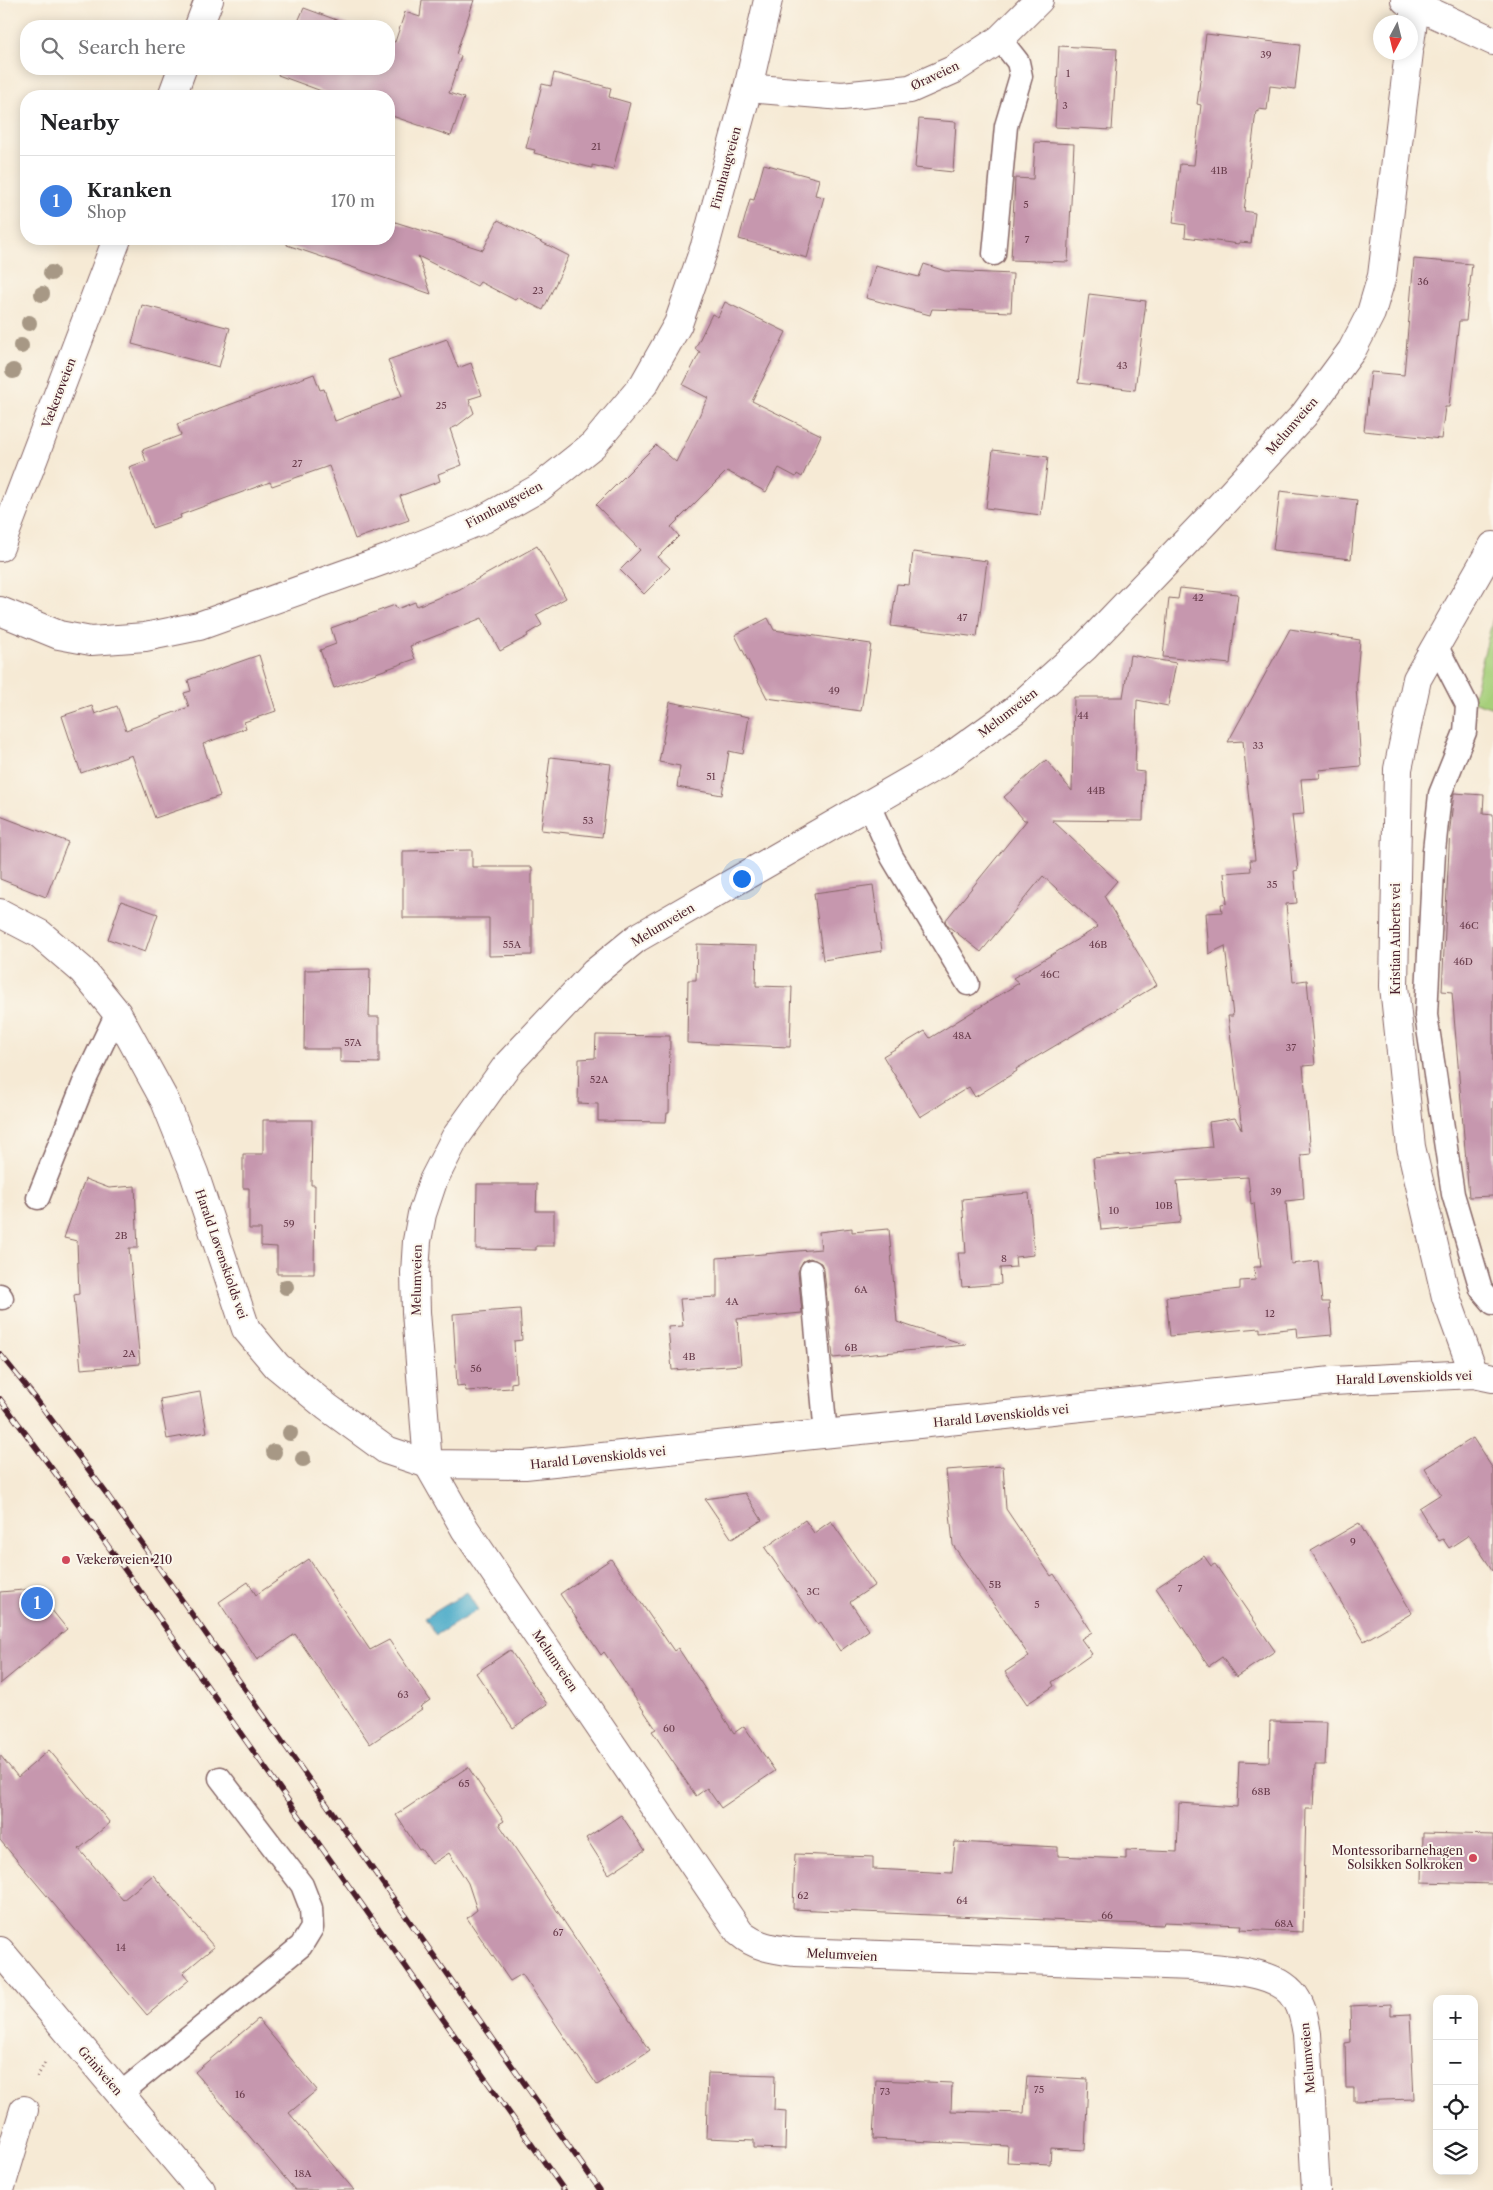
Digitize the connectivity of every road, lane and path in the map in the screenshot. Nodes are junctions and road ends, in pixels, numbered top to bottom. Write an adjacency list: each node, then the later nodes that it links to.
1 (209, 0): 6 (street)
2 (768, 0): 11 (street, Finnhaugveien)
3 (1039, 0): 7 (street, Øraveien)
4 (1412, 1): 5 (street); 8 (street)
5 (1411, 15)
6 (201, 20)
7 (1000, 38): 11 (street, Øraveien); 14 (lane)
8 (1493, 41)
9 (1408, 60): 19 (street, Melumveien)
10 (180, 75): 12 (street)
11 (748, 88): 17 (street, Finnhaugveien)
12 (174, 90)
13 (115, 245): 16 (street, Vækerøveien)
14 (994, 254)
15 (1493, 546): 18 (street, Kristian Auberts vei)
16 (0, 547)
17 (0, 611)
18 (1436, 645): 25 (lane); 26 (street, Kristian Auberts vei)
19 (869, 805): 21 (lane); 28 (street, Melumveien)
20 (0, 913): 22 (street, Harald Løvenskiolds vei)
21 (968, 984)
22 (117, 1013): 23 (lane); 28 (street, Harald Løvenskiolds vei)
23 (38, 1198)
24 (811, 1271): 27 (lane)
25 (1493, 1303)
26 (1484, 1376): 27 (street, Harald Løvenskiolds vei)
27 (826, 1435): 28 (street, Harald Løvenskiolds vei)
28 (428, 1464): 36 (street, Melumveien)
29 (220, 1778): 32 (lane)
30 (0, 1951): 31 (street, Griniveien)
31 (68, 2034): 32 (street, Griniveien); 33 (path)
32 (120, 2094): 35 (street, Griniveien)
33 (24, 2110): 34 (street)
34 (0, 2190)
35 (201, 2190)
36 (1316, 2190)

